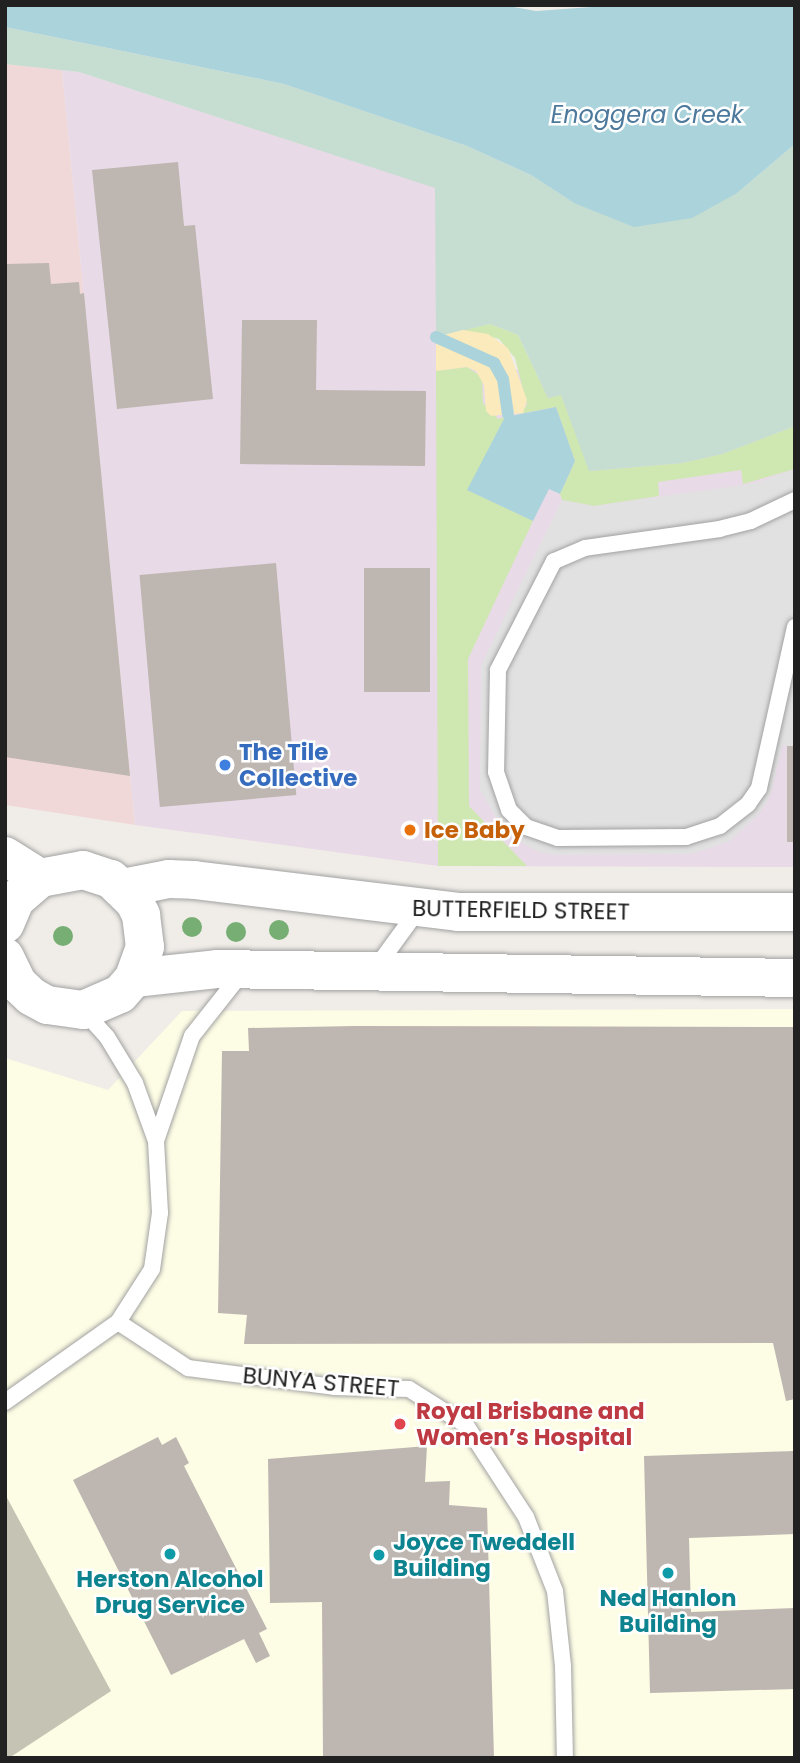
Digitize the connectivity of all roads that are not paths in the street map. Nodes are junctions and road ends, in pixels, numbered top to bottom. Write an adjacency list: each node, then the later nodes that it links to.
1 (795, 500): 2 (lane)
2 (795, 626)
3 (5, 856): 4 (street)
4 (40, 878): 5 (street); 8 (street)
5 (123, 888): 6 (street, BUTTERFIELD STREET); 12 (street)
6 (418, 910): 7 (street, BUTTERFIELD STREET); 11 (lane)
7 (795, 912)
8 (6, 916)
9 (5, 957): 14 (street)
10 (244, 969): 11 (street); 12 (street); 15 (lane)
11 (375, 970): 13 (street)
12 (134, 978): 14 (street)
13 (795, 978)
14 (83, 1010): 15 (lane)
15 (156, 1141): 16 (lane)
16 (118, 1322): 17 (lane); 18 (lane, BUNYA STREET)
17 (5, 1402)
18 (565, 1758)

